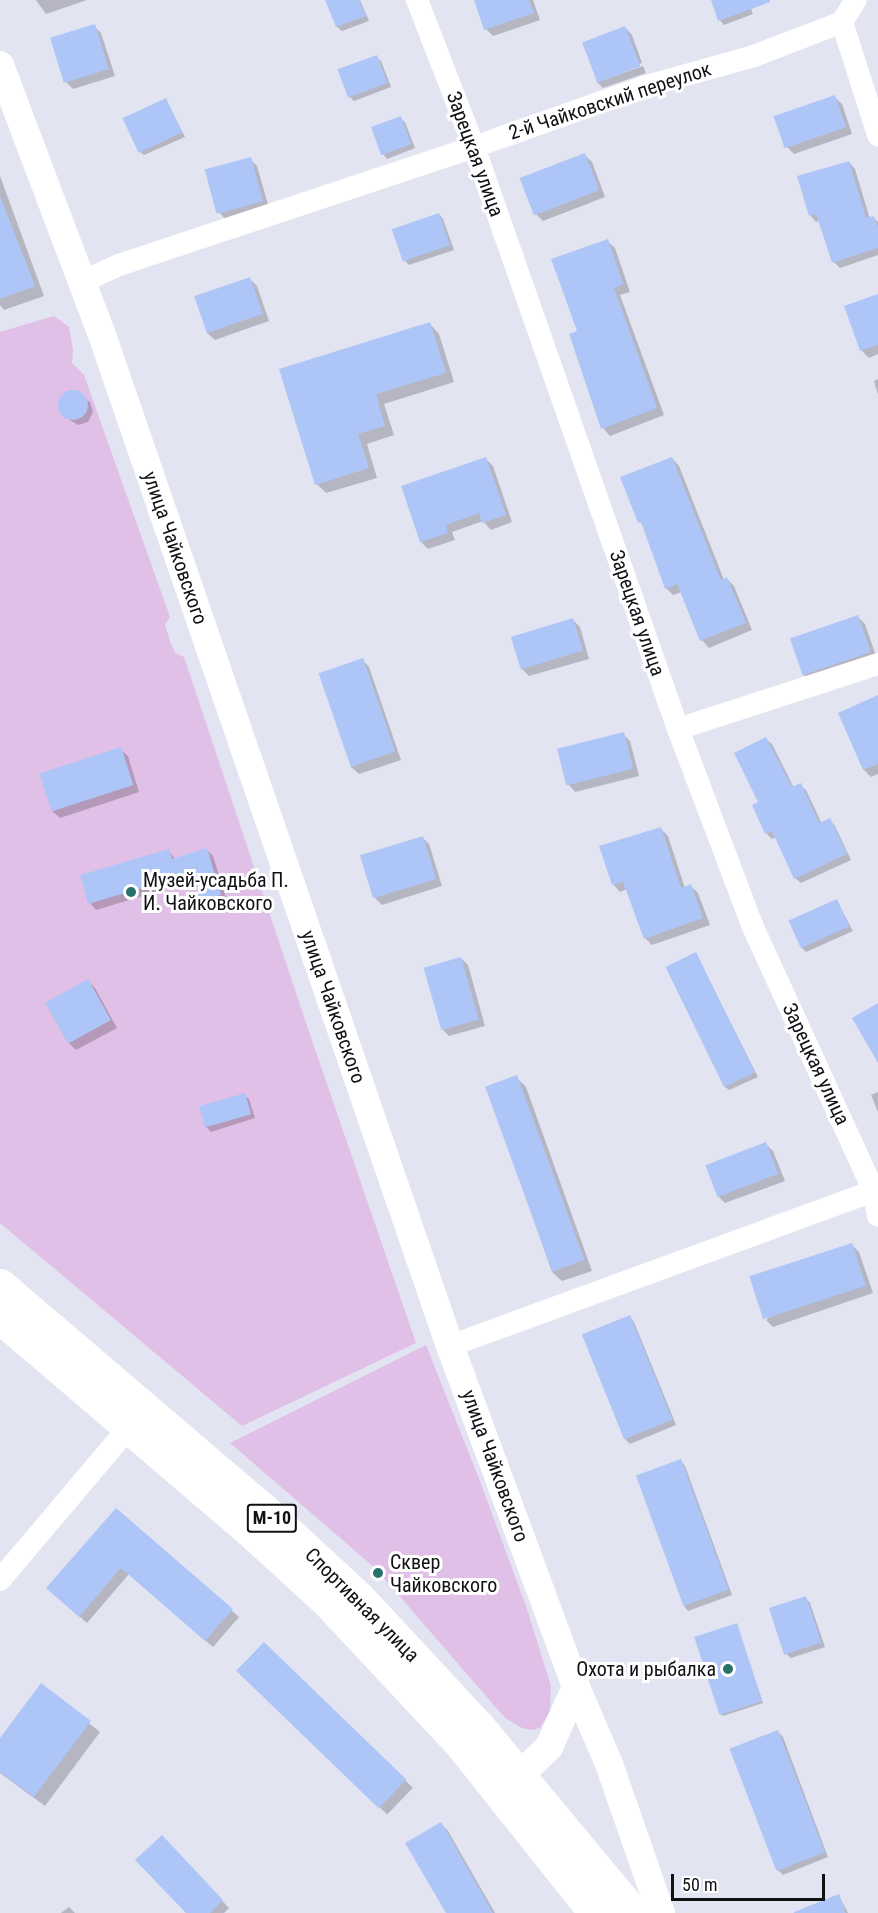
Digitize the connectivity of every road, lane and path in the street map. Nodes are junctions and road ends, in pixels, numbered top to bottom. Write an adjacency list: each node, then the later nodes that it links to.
1 (417, 0): 6 (street, Зарецкая улица)
2 (856, 0): 3 (street)
3 (842, 22): 5 (street); 6 (street, 2-й Чайковский переулок)
4 (0, 65): 7 (street, улица Чайковского)
5 (878, 135)
6 (474, 147): 7 (street, 2-й Чайковский переулок); 9 (street, Зарецкая улица)
7 (82, 282): 14 (street, улица Чайковского)
8 (878, 664): 9 (street)
9 (678, 729): 10 (street, Зарецкая улица)
10 (876, 1190): 11 (street, Зарецкая улица); 14 (street)
11 (878, 1216)
12 (0, 1285): 18 (highway, Спортивная улица / М-10)
13 (0, 1317): 15 (highway, Спортивная улица / М-10)
14 (450, 1346): 17 (street, улица Чайковского)
15 (130, 1426): 16 (street); 18 (highway, Спортивная улица / М-10)
16 (0, 1581)
17 (576, 1687): 18 (street); 21 (street, улица Чайковского)
18 (511, 1784): 19 (highway, Спортивная улица / М-10); 20 (highway, Спортивная улица / М-10)
19 (595, 1913)
20 (633, 1913)
21 (661, 1913)

